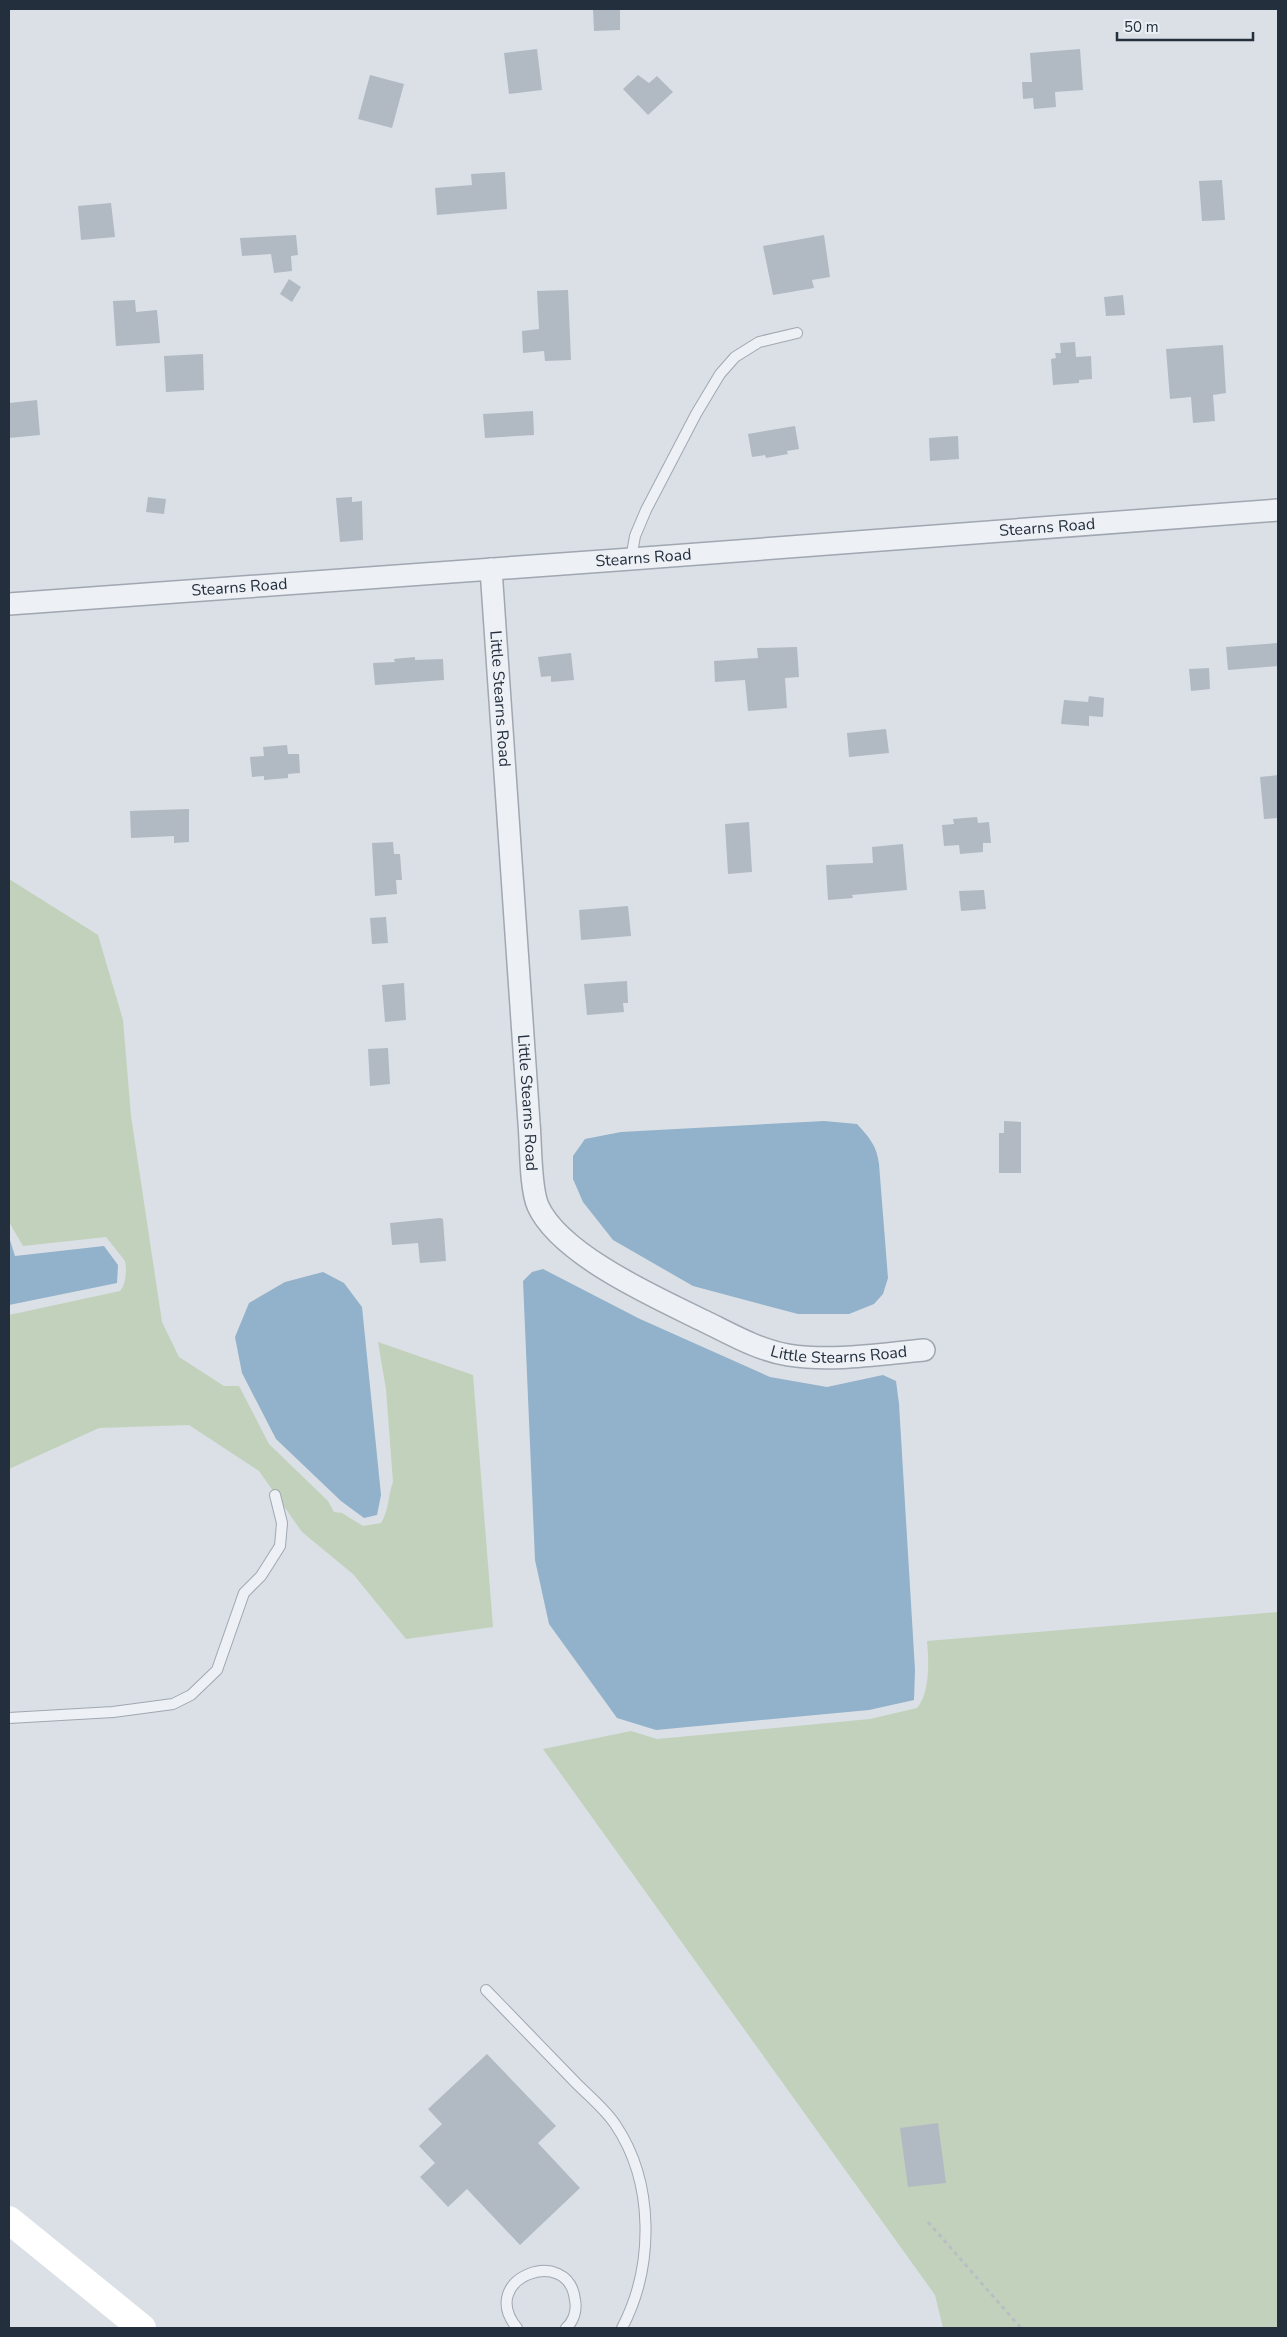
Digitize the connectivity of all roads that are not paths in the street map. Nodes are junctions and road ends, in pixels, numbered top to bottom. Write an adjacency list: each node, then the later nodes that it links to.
1 (797, 333): 3 (lane)
2 (1278, 510): 3 (street, Stearns Road)
3 (631, 559): 4 (street, Stearns Road)
4 (491, 569): 5 (street, Stearns Road); 6 (street, Little Stearns Road)
5 (9, 604)
6 (924, 1350)
7 (275, 1495): 8 (lane)
8 (9, 1718)
9 (486, 1990): 14 (lane)
10 (9, 2220): 11 (main road)
11 (142, 2328)
12 (517, 2328): 13 (lane)
13 (568, 2328)
14 (622, 2328)

